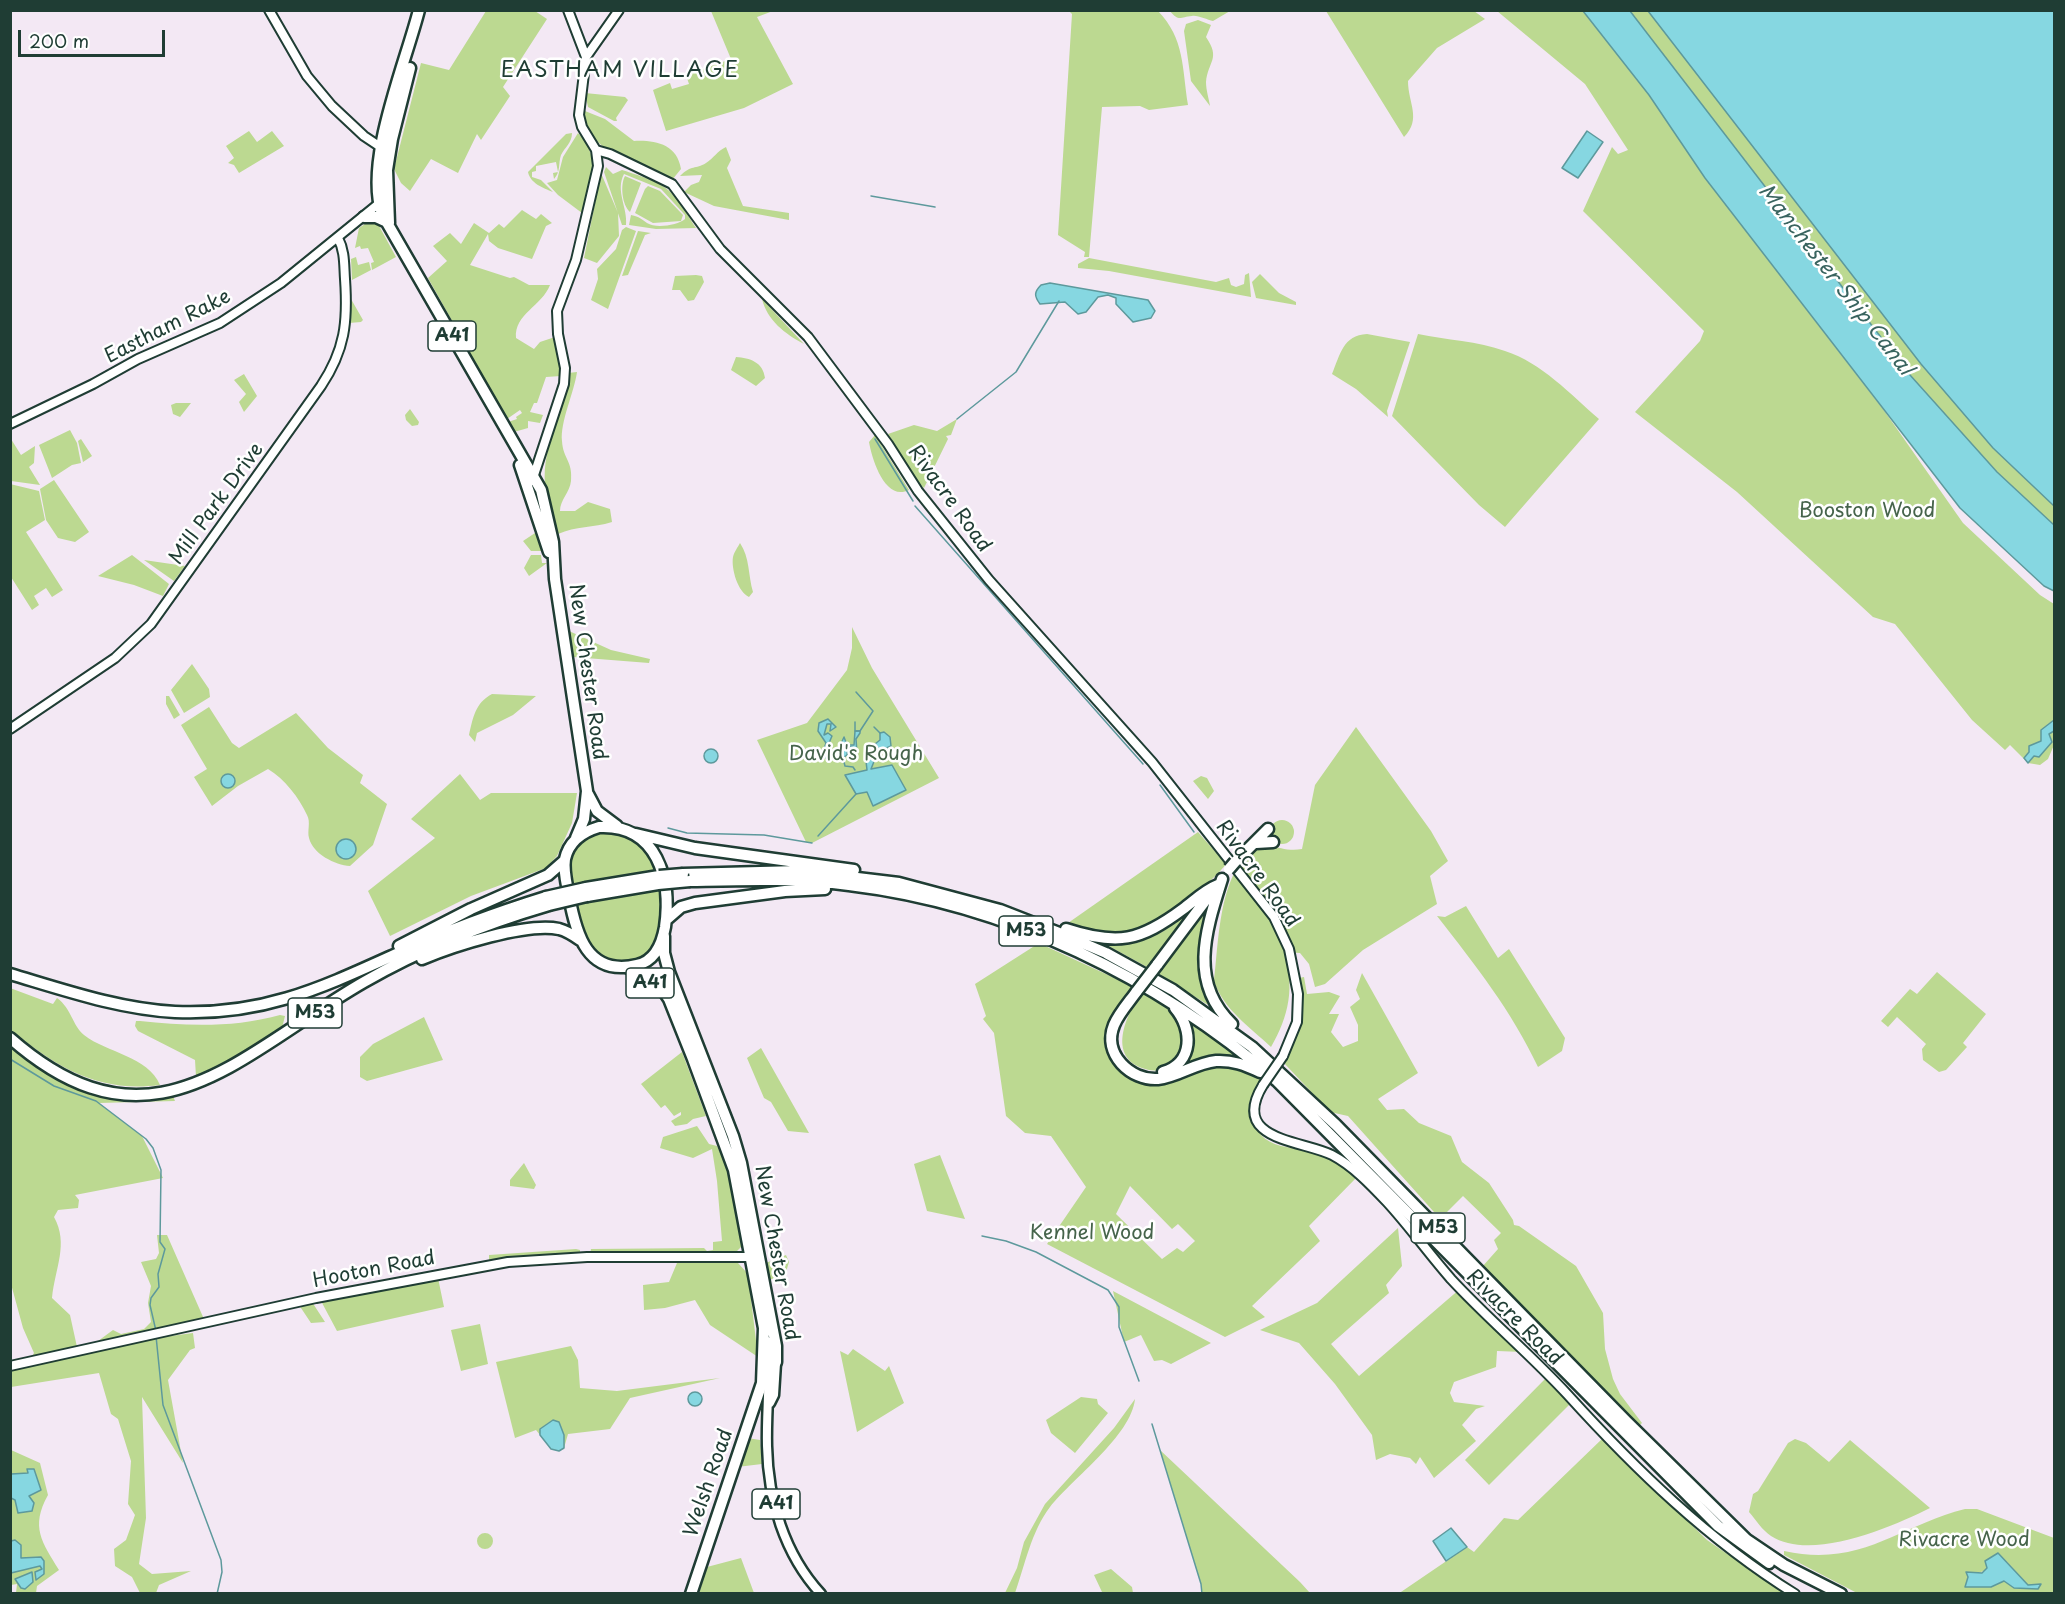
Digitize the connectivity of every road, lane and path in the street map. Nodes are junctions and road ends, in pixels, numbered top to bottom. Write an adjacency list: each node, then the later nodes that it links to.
1 (268, 10): 8 (main road)
2 (418, 10): 5 (highway, New Chester Road / A41)
3 (568, 10): 6 (main road)
4 (620, 10): 6 (main road)
5 (414, 29): 7 (highway, New Chester Road / A41); 9 (highway, New Chester Road / A41)
6 (586, 57): 10 (main road)
7 (385, 136): 8 (main road); 9 (highway, New Chester Road / A41)
8 (369, 141): 9 (main road)
9 (386, 150): 11 (highway, New Chester Road / A41)
10 (596, 150): 17 (main road); 56 (main road, Rivacre Road, bridge)
11 (383, 201): 12 (main road, Eastham Rake); 13 (highway, New Chester Road / A41)
12 (364, 217): 13 (highway); 14 (main road, Eastham Rake)
13 (389, 224): 16 (highway, New Chester Road / A41)
14 (338, 238): 15 (main road, Eastham Rake); 20 (main road, Mill Park Drive)
15 (10, 424)
16 (516, 449): 18 (highway, New Chester Road / A41); 19 (highway, New Chester Road / A41)
17 (542, 456): 18 (main road); 19 (main road)
18 (526, 463): 19 (highway, New Chester Road / A41)
19 (531, 483): 21 (highway, New Chester Road / A41)
20 (10, 729)
21 (587, 791): 22 (highway, New Chester Road / A41); 25 (highway, New Chester Road / A41)
22 (619, 827): 24 (highway); 25 (highway)
23 (1268, 829): 27 (highway, M53)
24 (636, 834): 31 (highway, M53); 35 (highway)
25 (576, 838): 28 (highway)
26 (1273, 842): 27 (highway)
27 (1256, 843): 30 (highway, M53)
28 (564, 861): 38 (highway); 40 (highway, M53)
29 (687, 878): 31 (highway, M53); 32 (highway, M53); 33 (highway, M53, bridge)
30 (1220, 882): 34 (highway, M53); 44 (highway, M53, bridge); 46 (highway, M53)
31 (899, 883): 34 (highway, M53)
32 (876, 888): 35 (highway, M53); 43 (highway, M53)
33 (547, 901): 40 (highway, M53); 42 (highway, M53)
34 (1000, 910): 46 (highway, M53)
35 (666, 920): 37 (highway)
36 (560, 929): 38 (highway, M53); 42 (highway, M53); 47 (highway, A41)
37 (664, 936): 39 (highway); 49 (highway, New Chester Road / A41)
38 (580, 940): 39 (highway)
39 (626, 967): 47 (highway, New Chester Road / A41)
40 (364, 970): 41 (highway, M53)
41 (10, 974)
42 (362, 983): 45 (highway, M53)
43 (1167, 998): 44 (highway, M53); 48 (highway, M53)
44 (1120, 1016): 48 (highway, M53)
45 (10, 1038)
46 (1252, 1047): 58 (highway, M53)
47 (699, 1078): 49 (highway, New Chester Road / A41)
48 (1277, 1081): 57 (highway, M53)
49 (755, 1257): 50 (highway, New Chester Road / A41); 51 (main road, Hooton Road); 52 (highway, New Chester Road / A41)
50 (776, 1362): 52 (highway, New Chester Road); 53 (main road, A41)
51 (10, 1366)
52 (765, 1385): 53 (main road, A41); 54 (highway, Welsh Road)
53 (770, 1403): 55 (main road, A41)
54 (691, 1593)
55 (820, 1593)
56 (1795, 1593)
57 (1824, 1593)
58 (1841, 1593)

